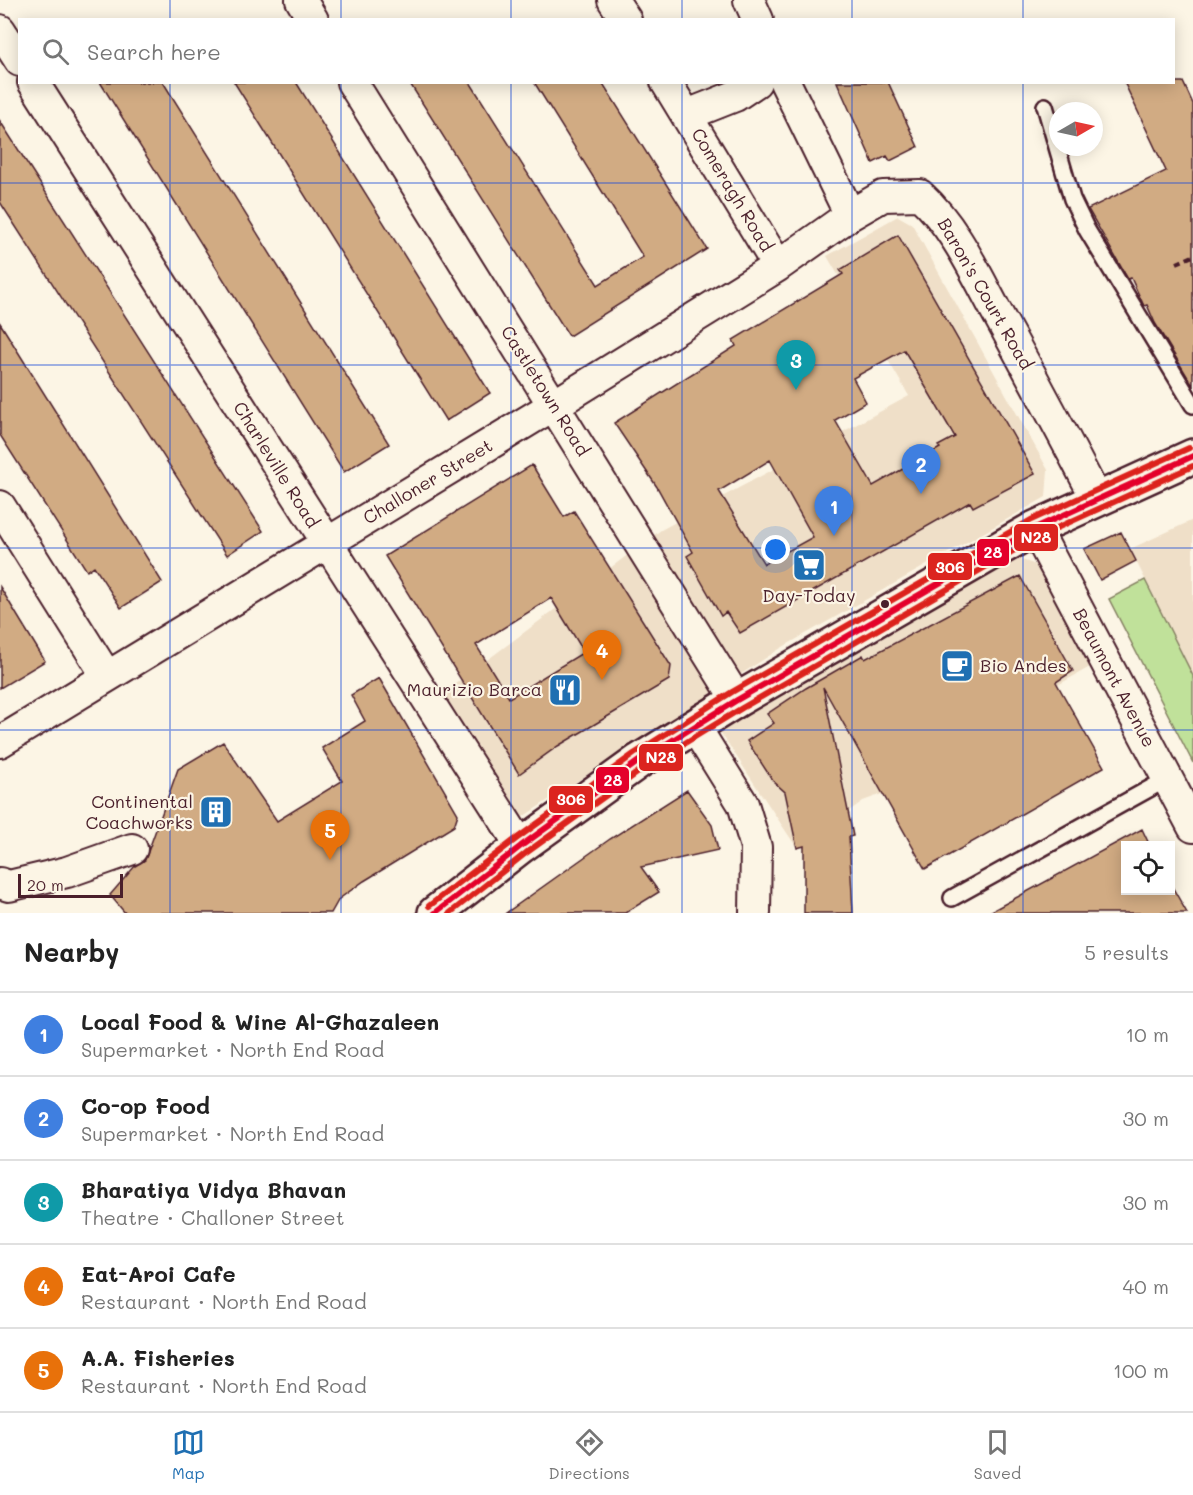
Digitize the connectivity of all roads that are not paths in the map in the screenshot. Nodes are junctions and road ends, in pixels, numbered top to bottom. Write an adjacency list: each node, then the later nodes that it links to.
1 (301, 0): 4 (street)
2 (613, 0): 5 (street)
3 (749, 0): 6 (street)
4 (312, 18)
5 (625, 18)
6 (757, 18)
7 (0, 30): 8 (street)
8 (18, 58)
9 (34, 84): 24 (street, Charleville Road)
10 (353, 84): 18 (street, Castletown Road)
11 (667, 84): 15 (street, Comeragh Road)
12 (753, 84): 15 (street, Comeragh Road)
13 (786, 84): 16 (street)
14 (1046, 106): 19 (lane)
15 (687, 115): 17 (street, Comeragh Road)
16 (850, 215): 17 (street, Challoner Street); 21 (street, Baron's Court Road)
17 (778, 266): 18 (street, Challoner Street)
18 (554, 405): 24 (street, Challoner Street); 26 (street, Castletown Road)
19 (1193, 405)
20 (1193, 456): 21 (main road)
21 (1097, 500): 23 (main road)
22 (0, 506): 25 (street)
23 (1035, 528): 26 (main road); 29 (street, Beaumont Avenue)
24 (326, 544): 25 (street, Challoner Street); 31 (street, Charleville Road)
25 (106, 675): 28 (street, Challoner Street)
26 (737, 700): 27 (main road)
27 (695, 727): 31 (main road); 36 (street)
28 (0, 742)
29 (1167, 779): 30 (street, Beaumont Avenue); 34 (lane)
30 (1193, 827)
31 (521, 846): 35 (main road)
32 (132, 849): 33 (street)
33 (0, 883)
34 (952, 898)
35 (435, 913)
36 (755, 913)

